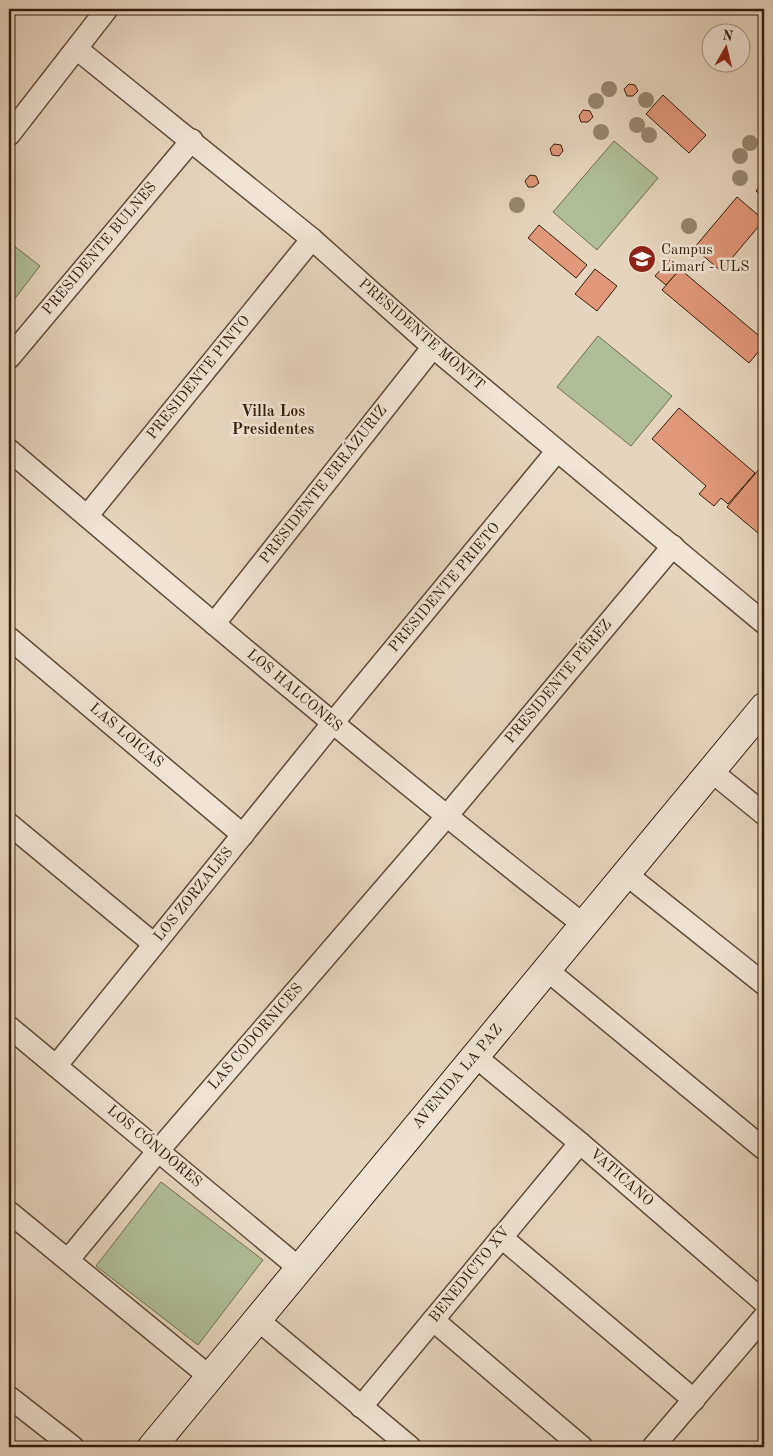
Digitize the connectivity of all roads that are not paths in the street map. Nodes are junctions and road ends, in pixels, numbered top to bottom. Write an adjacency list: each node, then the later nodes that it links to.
1 (108, 9): 2 (street)
2 (77, 48): 3 (street); 4 (street, PRESIDENTE MONTT)
3 (9, 135)
4 (192, 140): 5 (street, PRESIDENTE MONTT); 7 (street, PRESIDENTE BULNES)
5 (312, 239): 6 (street, PRESIDENTE MONTT); 10 (street, PRESIDENTE PINTO)
6 (433, 347): 9 (street, PRESIDENTE MONTT); 13 (street, PRESIDENTE ERRÁZURIZ)
7 (9, 358)
8 (9, 450): 10 (street, LOS HALCONES)
9 (557, 451): 11 (street, PRESIDENTE MONTT); 16 (street, PRESIDENTE PRIETO)
10 (87, 516): 13 (street, LOS HALCONES)
11 (673, 546): 12 (street, PRESIDENTE MONTT); 19 (street, PRESIDENTE PÉREZ)
12 (764, 623)
13 (214, 624): 16 (street, LOS HALCONES)
14 (9, 638): 21 (street, LAS LOICAS)
15 (764, 707): 17 (main road, AVENIDA LA PAZ)
16 (332, 724): 19 (street, LOS HALCONES); 21 (street, LOS ZORZALES)
17 (711, 771): 18 (street); 22 (main road, AVENIDA LA PAZ)
18 (764, 814)
19 (446, 817): 23 (street, LOS HALCONES); 32 (street, LAS CODORNICES)
20 (9, 824): 24 (street)
21 (243, 835): 24 (street, LOS ZORZALES)
22 (626, 874): 23 (main road, AVENIDA LA PAZ); 26 (street)
23 (584, 925): 25 (main road, AVENIDA LA PAZ)
24 (154, 944): 29 (street, LOS ZORZALES)
25 (547, 970): 28 (main road, AVENIDA LA PAZ); 31 (street)
26 (764, 984)
27 (9, 1027): 29 (street, LOS CÓNDORES)
28 (476, 1056): 30 (street, VATICANO); 36 (main road, AVENIDA LA PAZ)
29 (56, 1066): 32 (street, LOS CÓNDORES)
30 (580, 1143): 34 (street, BENEDICTO XV); 37 (street, VATICANO)
31 (764, 1149)
32 (158, 1150): 35 (street, LAS CODORNICES); 36 (street, LOS CÓNDORES)
33 (9, 1212): 35 (street)
34 (501, 1237): 40 (street, BENEDICTO XV); 43 (street)
35 (68, 1260): 41 (street)
36 (299, 1268): 39 (main road, AVENIDA LA PAZ)
37 (764, 1302)
38 (764, 1317): 43 (street)
39 (258, 1320): 41 (main road, AVENIDA LA PAZ); 44 (street)
40 (433, 1320): 44 (street, BENEDICTO XV); 48 (street)
41 (210, 1377): 46 (main road, AVENIDA LA PAZ)
42 (9, 1397): 45 (street)
43 (694, 1400): 49 (street)
44 (361, 1407): 47 (street)
45 (73, 1447)
46 (152, 1447)
47 (410, 1447)
48 (582, 1447)
49 (653, 1447)

